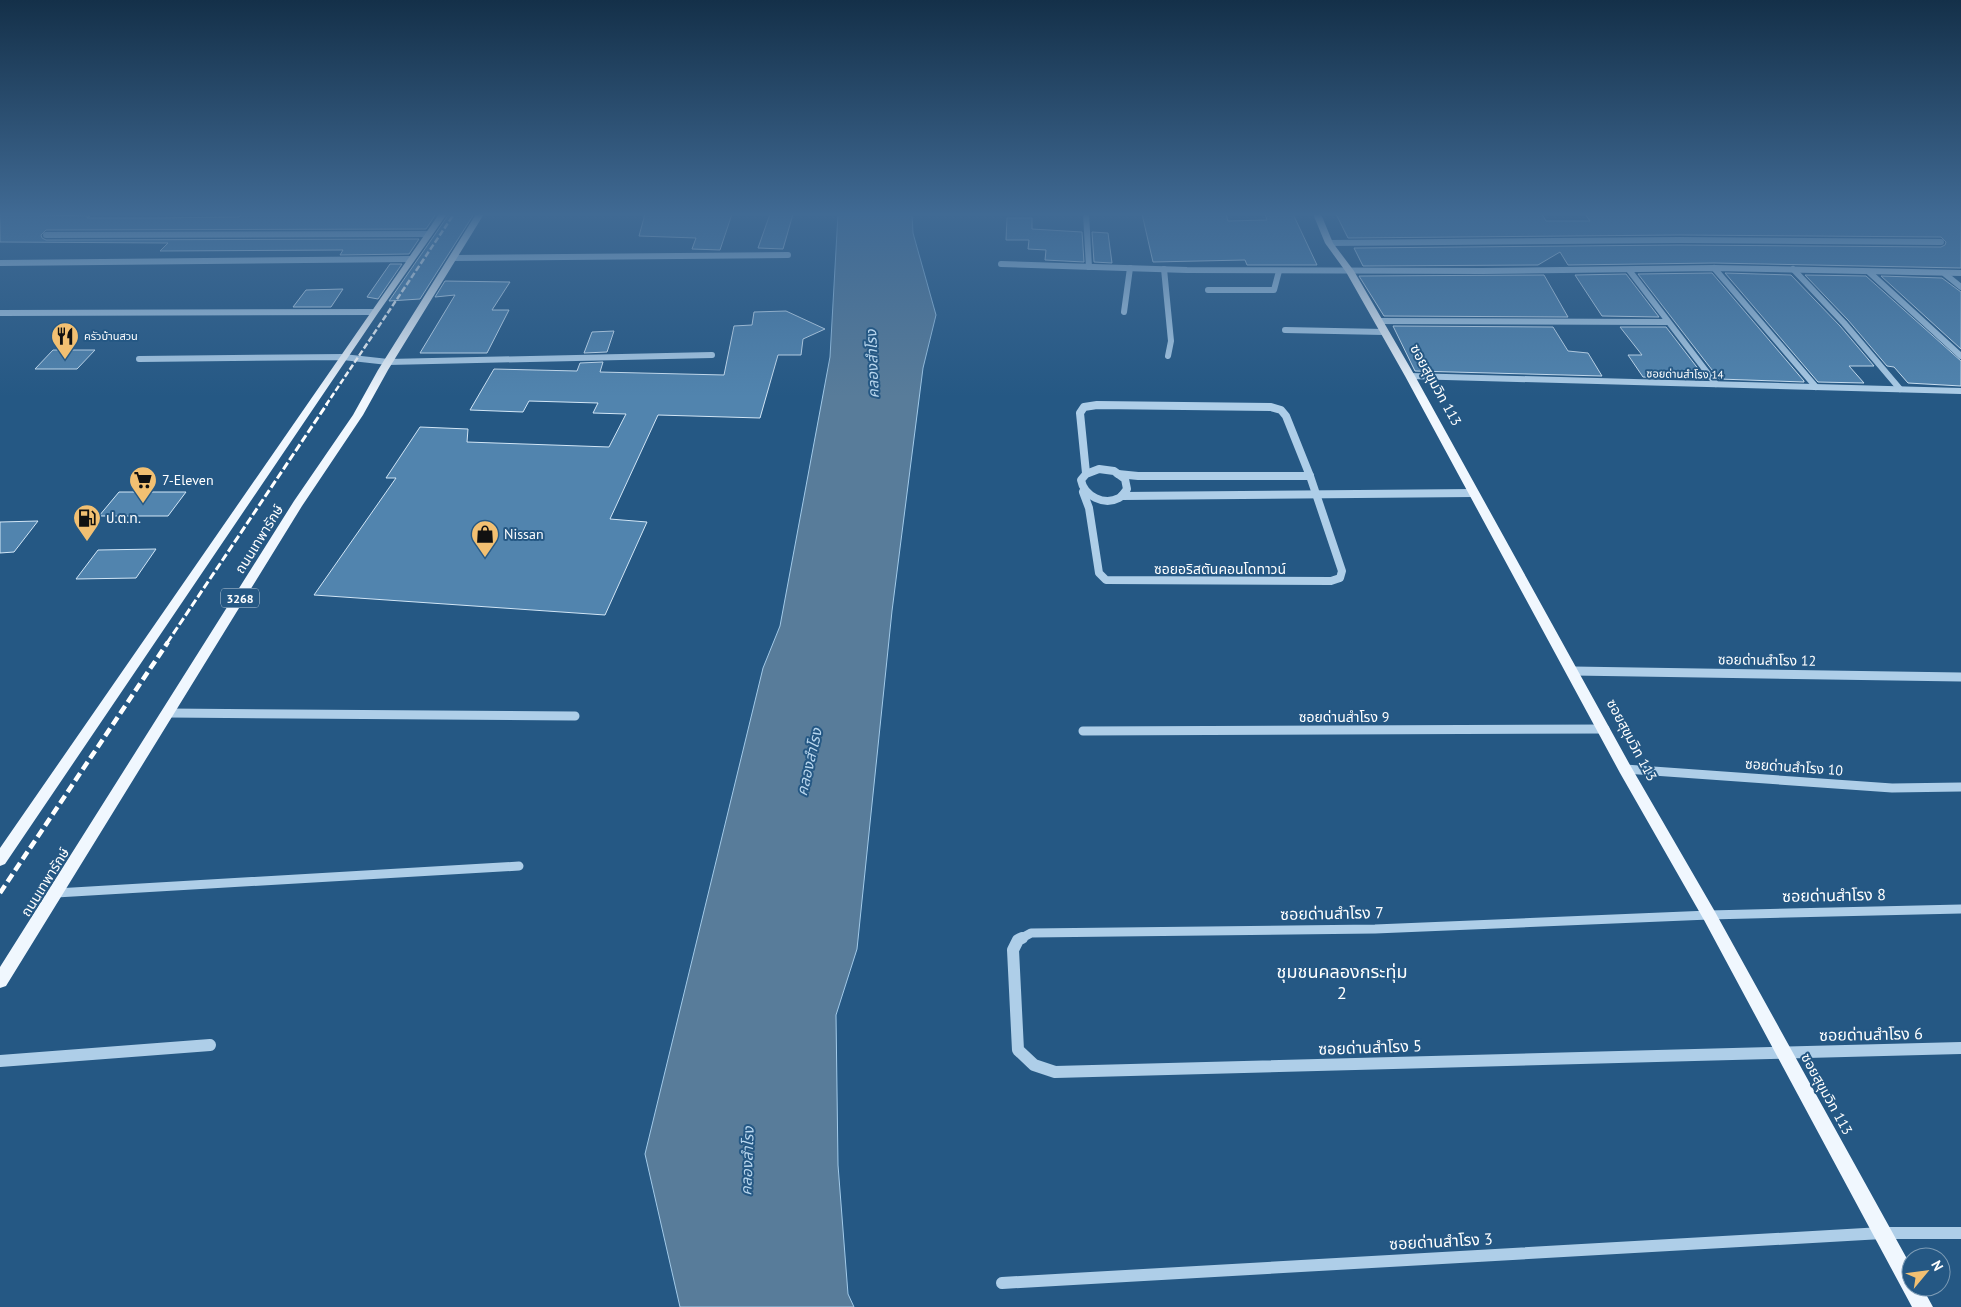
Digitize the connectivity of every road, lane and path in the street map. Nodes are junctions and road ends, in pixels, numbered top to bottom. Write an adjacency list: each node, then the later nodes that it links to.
1 (400, 275): 14 (main road)
2 (443, 275): 25 (main road, ถนนเทพารักษ์ / 3268)
3 (1129, 275): 15 (street)
4 (1165, 275): 21 (street)
5 (1278, 275): 13 (street)
6 (1352, 275): 18 (main road, ซอยสุขุมวิท 113)
7 (1633, 275): 17 (street)
8 (1720, 275): 28 (street)
9 (1799, 275): 29 (street)
10 (1872, 275): 22 (street)
11 (1946, 275): 12 (street)
12 (1961, 287)
13 (1208, 290)
14 (374, 312): 16 (street); 23 (main road)
15 (1124, 312)
16 (0, 313)
17 (1667, 322): 18 (street); 27 (street)
18 (1381, 326): 19 (street); 26 (main road, ซอยสุขุมวิท 113)
19 (1285, 330)
20 (712, 355): 25 (street)
21 (1168, 356)
22 (1961, 356)
23 (343, 357): 24 (street); 25 (street); 46 (main road)
24 (139, 359)
25 (388, 362): 40 (main road, ถนนเทพารักษ์ / 3268)
26 (1410, 376): 27 (street, ซอยด่านสำโรง 14); 35 (main road, ซอยสุขุมวิท 113)
27 (1716, 384): 28 (street, ซอยด่านสำโรง 14)
28 (1816, 387): 29 (street, ซอยด่านสำโรง 14)
29 (1900, 389): 30 (street, ซอยด่านสำโรง 14)
30 (1961, 391)
31 (1086, 473): 32 (street); 33 (street, ซอยอริสตันคอนโดทาวน์); 34 (street, ซอยอริสตันคอนโดทาวน์)
32 (1118, 474): 33 (street); 37 (street)
33 (1310, 476): 36 (street, ซอยอริสตันคอนโดทาวน์)
34 (1083, 492): 36 (street, ซอยอริสตันคอนโดทาวน์); 37 (street)
35 (1474, 493): 36 (street); 38 (main road, ซอยสุขุมวิท 113)
36 (1316, 495): 37 (street)
37 (1122, 496)
38 (1573, 671): 39 (street, ซอยด่านสำโรง 12); 42 (main road, ซอยสุขุมวิท 113)
39 (1961, 677)
40 (168, 713): 41 (street); 48 (main road, ถนนเทพารักษ์ / 3268)
41 (575, 716)
42 (1605, 729): 43 (street, ซอยด่านสำโรง 9); 44 (main road, ซอยสุขุมวิท 113)
43 (1083, 731)
44 (1625, 768): 45 (street, ซอยด่านสำโรง 10); 50 (main road, ซอยสุขุมวิท 113)
45 (1961, 787)
46 (0, 860)
47 (519, 866): 48 (street)
48 (56, 893): 51 (main road, ถนนเทพารักษ์ / 3268)
49 (1961, 909): 50 (street, ซอยด่านสำโรง 8)
50 (1708, 914): 52 (street, ซอยด่านสำโรง 7); 55 (main road, ซอยสุขุมวิท 113)
51 (0, 981)
52 (1015, 998): 55 (street, ซอยด่านสำโรง 5)
53 (210, 1045): 56 (street)
54 (1961, 1048): 55 (street, ซอยด่านสำโรง 6)
55 (1782, 1052): 57 (main road, ซอยสุขุมวิท 113)
56 (0, 1062)
57 (1882, 1233): 58 (street, ซอยด่านสำโรง 3); 59 (main road, ซอยสุขุมวิท 113); 60 (street, ซอยด่านสำโรง 3)
58 (1961, 1233)
59 (1901, 1267)
60 (1002, 1283)

